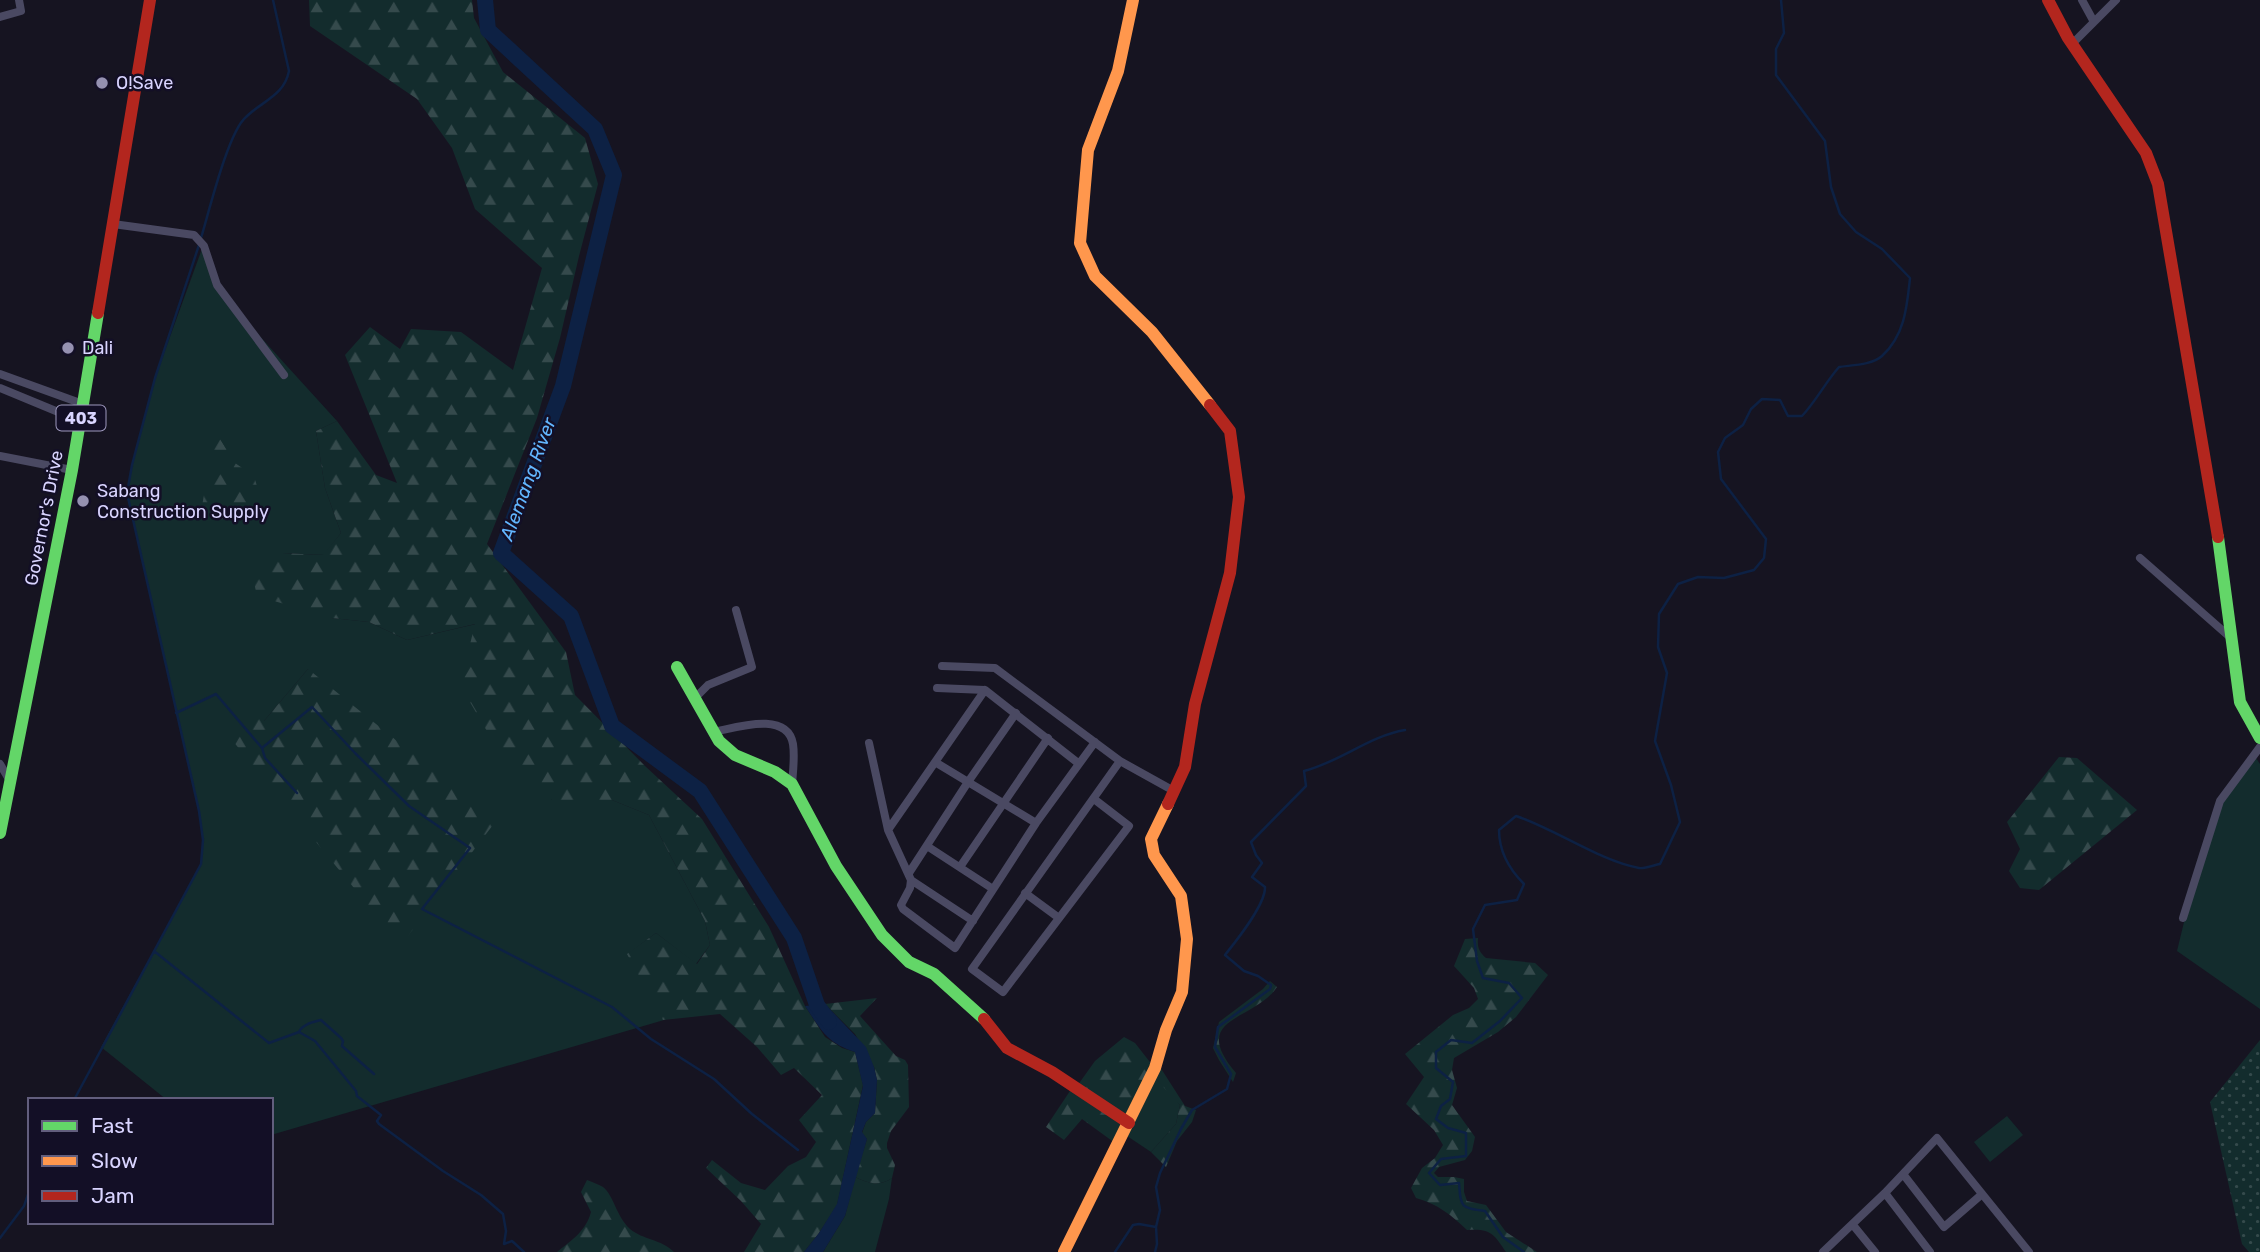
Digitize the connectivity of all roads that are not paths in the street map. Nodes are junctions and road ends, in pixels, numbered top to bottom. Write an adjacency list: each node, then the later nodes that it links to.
1 (19, 0): 7 (street)
2 (150, 0): 10 (street, Governor's Drive / 403)
3 (1133, 0): 42 (street)
4 (2048, 0): 9 (street)
5 (2082, 0): 8 (street)
6 (2116, 0): 8 (street)
7 (0, 17)
8 (2094, 22): 9 (street)
9 (2072, 44): 22 (street)
10 (113, 224): 12 (street); 16 (street, Governor's Drive / 403)
11 (0, 374): 14 (street)
12 (284, 374)
13 (0, 388): 15 (street)
14 (39, 388): 15 (street); 16 (street)
15 (35, 402): 17 (street)
16 (83, 404): 17 (street, Governor's Drive / 403)
17 (80, 421): 19 (street, Governor's Drive / 403)
18 (0, 456): 19 (street)
19 (72, 470): 39 (street, Governor's Drive / 403)
20 (2140, 558): 22 (street)
21 (736, 610): 27 (street)
22 (2231, 639): 31 (street)
23 (942, 666): 32 (street)
24 (677, 667): 27 (street)
25 (937, 688): 26 (street)
26 (985, 690): 28 (street); 36 (street)
27 (695, 698): 29 (street)
28 (1016, 713): 30 (street); 40 (street)
29 (713, 732): 41 (street); 41 (street)
30 (1048, 738): 37 (street); 44 (street)
31 (2260, 738)
32 (1095, 742): 35 (street); 37 (street)
33 (869, 743): 46 (street)
34 (2260, 747): 54 (street)
35 (1120, 761): 42 (street); 43 (street)
36 (935, 762): 40 (street); 46 (street)
37 (1078, 763): 45 (street)
38 (0, 764): 39 (street)
39 (10, 781): 47 (street, Governor's Drive / 403)
40 (968, 782): 44 (street); 48 (street)
41 (792, 784): 56 (street)
42 (1174, 791): 56 (street)
43 (1094, 799): 52 (street); 53 (street)
44 (1002, 804): 45 (street); 49 (street)
45 (1036, 823): 51 (street)
46 (888, 830): 50 (street)
47 (0, 833)
48 (927, 846): 49 (street); 50 (street)
49 (960, 867): 51 (street)
50 (910, 877): 55 (street); 55 (street)
51 (993, 889): 55 (street)
52 (1025, 893): 53 (street); 53 (street)
53 (1059, 918)
54 (2183, 918)
55 (972, 921)
56 (1129, 1123): 61 (street)
57 (1903, 1174): 58 (street); 59 (street); 59 (street)
58 (1885, 1193): 60 (street); 64 (street)
59 (1981, 1195): 65 (street)
60 (1853, 1225): 62 (street); 63 (street)
61 (1064, 1252)
62 (1823, 1252)
63 (1875, 1252)
64 (1930, 1252)
65 (2029, 1252)

